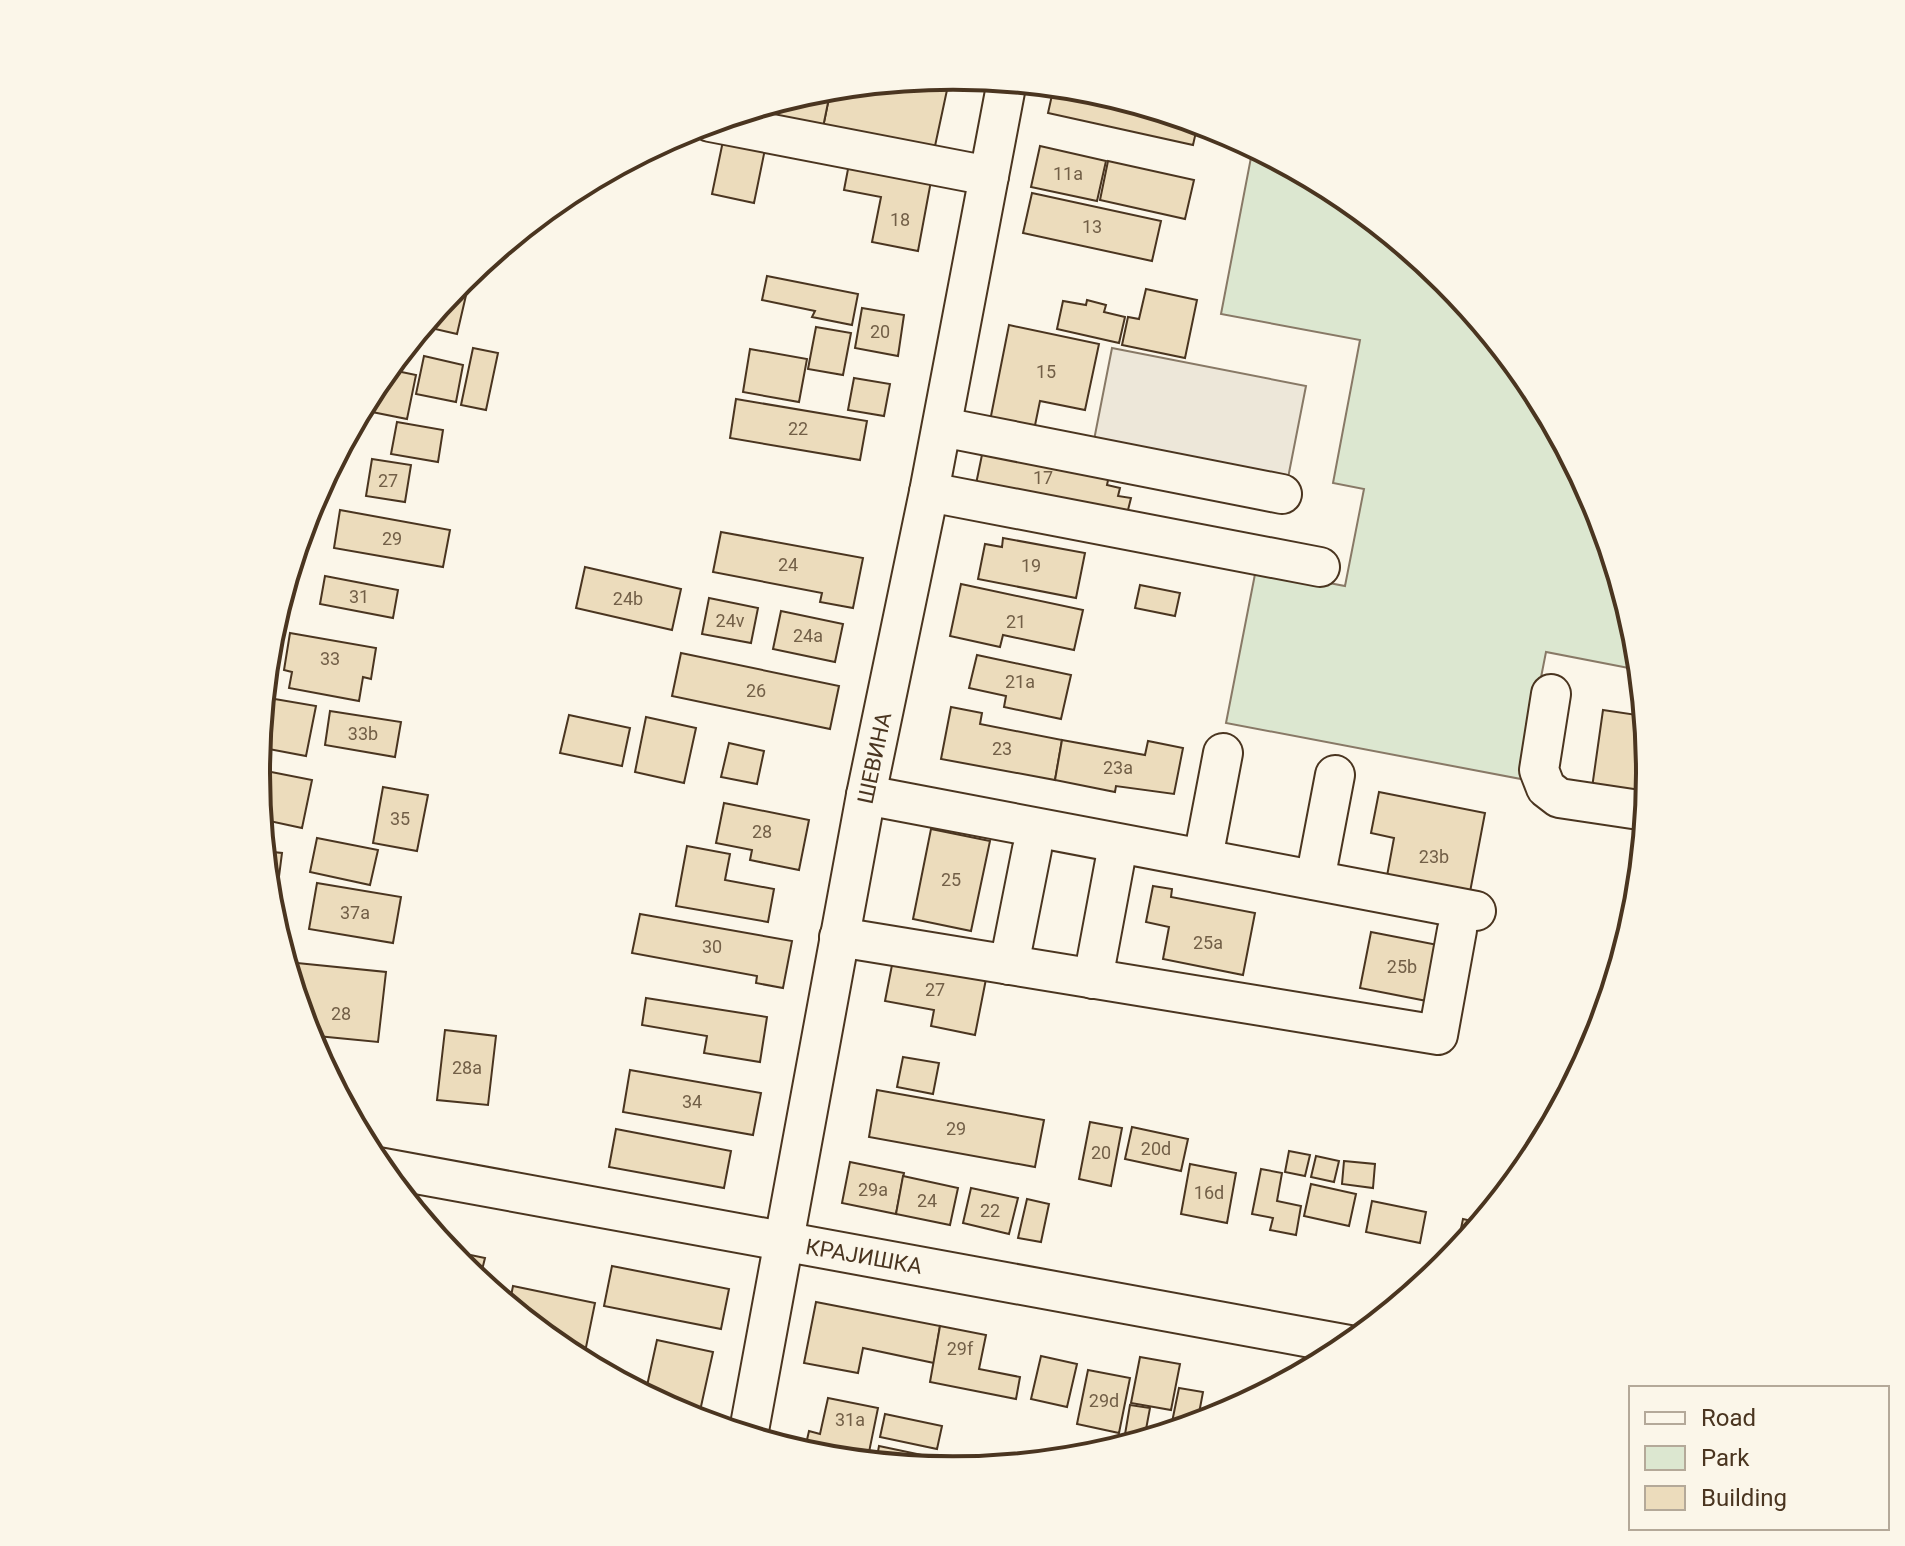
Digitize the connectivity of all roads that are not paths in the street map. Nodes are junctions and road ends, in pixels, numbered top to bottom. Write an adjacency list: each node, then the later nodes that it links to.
1 (1005, 92): 3 (street, ШЕВИНА)
2 (732, 126): 3 (street)
3 (989, 176): 4 (street, ШЕВИНА)
4 (942, 427): 5 (street, ШЕВИНА); 6 (street)
5 (929, 492): 7 (street); 11 (street, ШЕВИНА)
6 (1282, 494)
7 (1320, 567)
8 (1551, 694): 12 (street)
9 (1223, 753): 14 (street)
10 (1335, 775): 16 (street)
11 (866, 795): 14 (street); 17 (street, ШЕВИНА)
12 (1634, 809)
13 (1032, 849): 18 (street)
14 (1203, 858): 16 (street)
15 (1115, 861): 19 (street)
16 (1315, 880): 19 (street)
17 (839, 937): 18 (street); 21 (street, ШЕВИНА)
18 (1009, 965): 19 (street)
19 (1093, 979)
20 (398, 1171): 21 (street, КРАЈИШКА)
21 (785, 1241): 22 (street, КРАЈИШКА); 23 (street, ШЕВИНА)
22 (1331, 1342)
23 (750, 1425)

